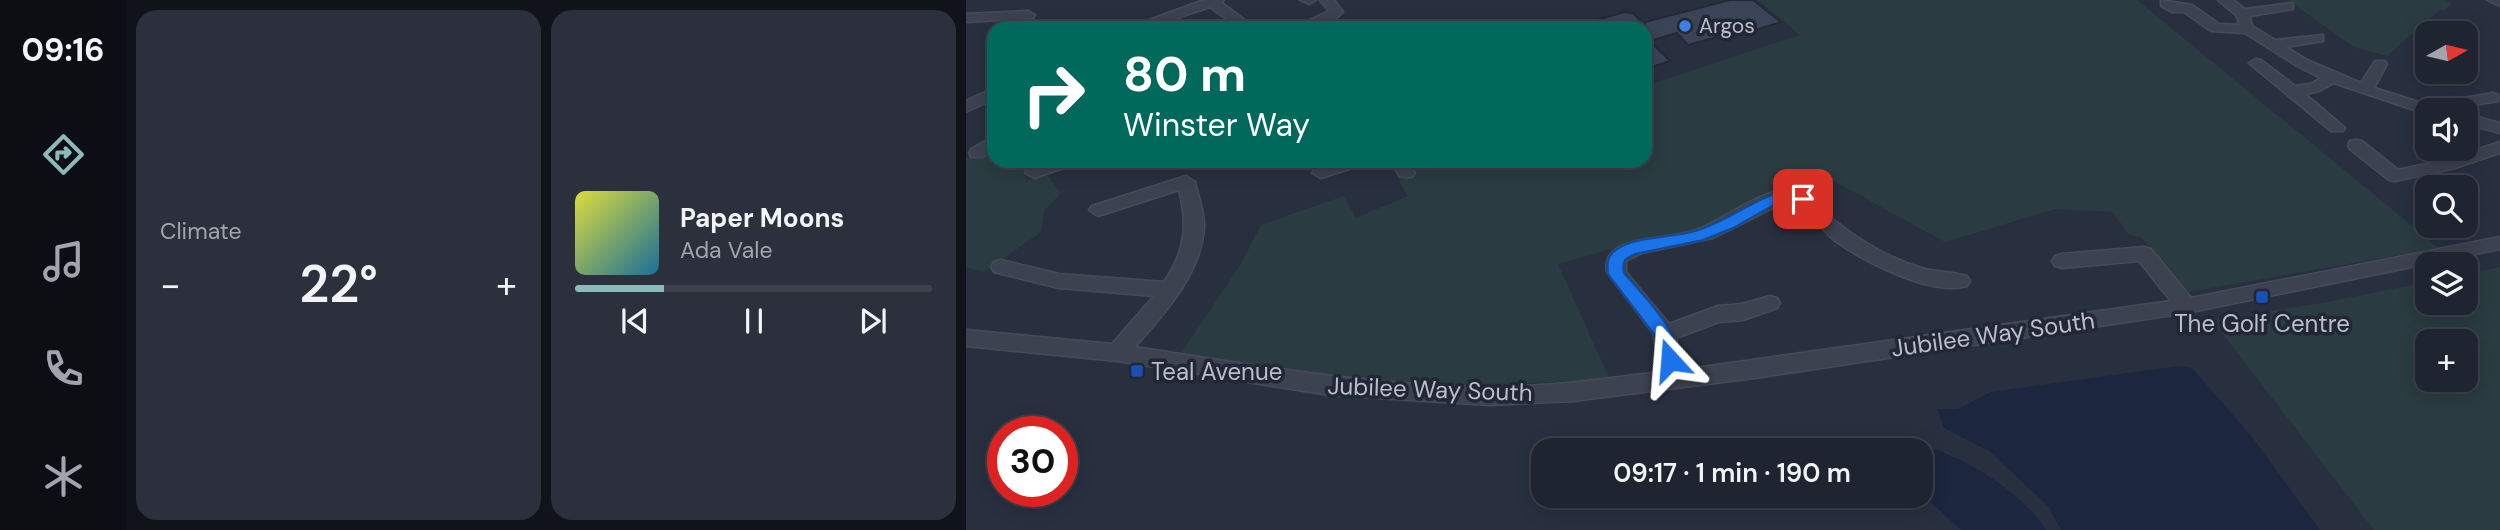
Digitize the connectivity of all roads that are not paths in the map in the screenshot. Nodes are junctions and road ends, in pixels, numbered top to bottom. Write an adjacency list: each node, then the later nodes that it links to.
1 (1327, 0): 13 (street)
2 (2225, 0): 8 (street)
3 (2494, 0): 5 (street)
4 (1214, 1): 11 (street); 12 (street)
5 (2500, 2)
6 (2166, 3): 14 (street)
7 (2288, 6): 8 (street)
8 (2242, 13): 14 (street)
9 (1028, 15): 10 (street)
10 (966, 18)
11 (1155, 21)
12 (1239, 21)
13 (1321, 21)
14 (2248, 29): 16 (street)
15 (2318, 38): 16 (street)
16 (2275, 52): 17 (street); 20 (street)
17 (2256, 63): 18 (street); 22 (street)
18 (2236, 64)
19 (2380, 64): 21 (street)
20 (2333, 78): 21 (street); 22 (street)
21 (2365, 90): 26 (street)
22 (2292, 91): 29 (street)
23 (987, 96): 27 (street)
24 (2493, 98): 25 (street)
25 (2478, 100)
26 (2415, 106)
27 (966, 107)
28 (2478, 122): 30 (street)
29 (2337, 128)
30 (2500, 128)
31 (2356, 145): 33 (street)
32 (987, 146): 34 (street)
33 (2500, 147)
34 (977, 153)
35 (1048, 168): 37 (street)
36 (1336, 168): 38 (street)
37 (1034, 173)
38 (1321, 173)
39 (1098, 210): 44 (street)
40 (2500, 243): 46 (street, Jubilee Way South)
41 (2063, 261): 46 (street)
42 (1001, 267): 44 (street)
43 (1960, 281): 47 (street)
44 (1169, 290): 49 (street)
45 (1770, 303): 47 (street)
46 (2186, 306): 50 (street, Jubilee Way South)
47 (1663, 334): 50 (street)
48 (966, 338): 49 (street, Jubilee Way South)
49 (1117, 353): 50 (street, Jubilee Way South)
50 (1672, 380)

